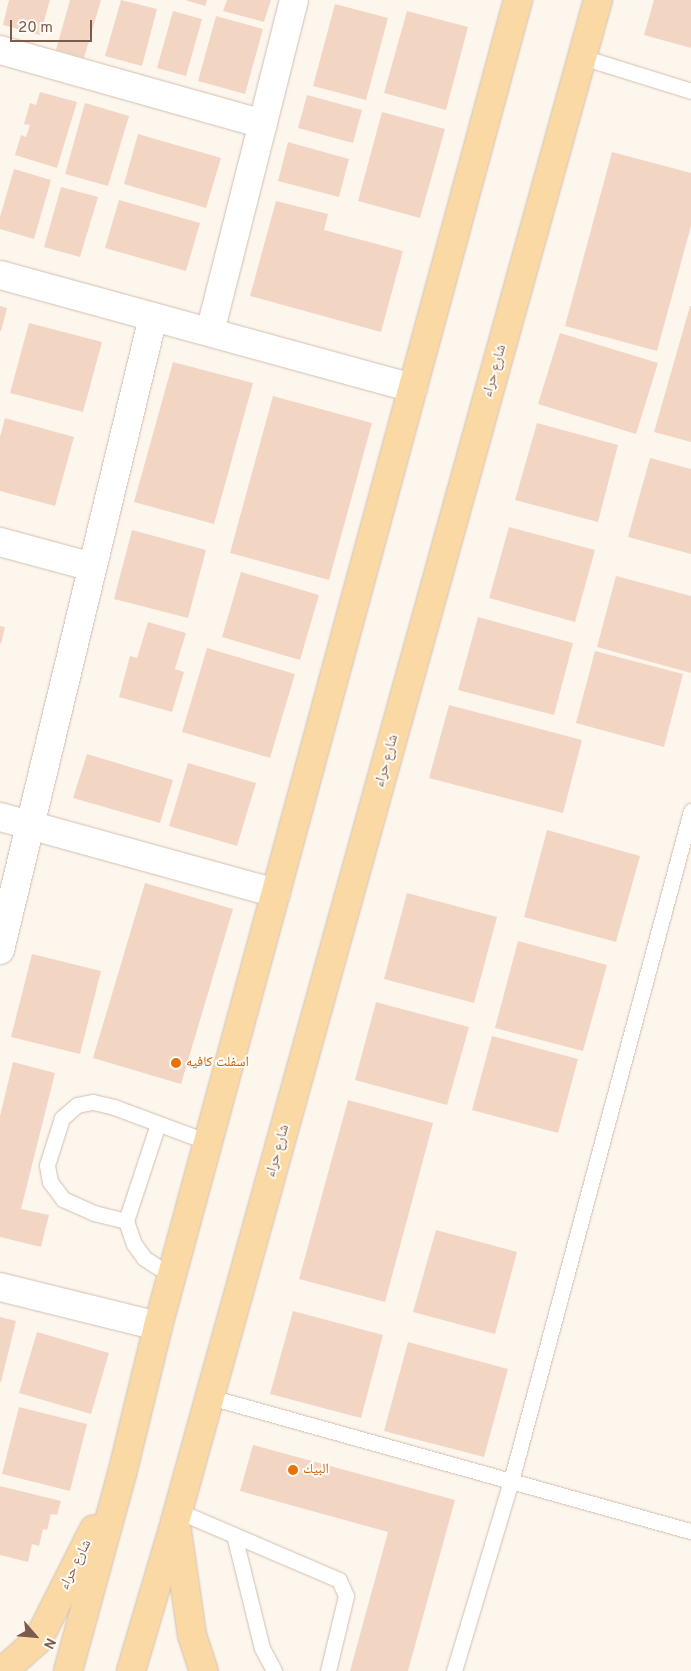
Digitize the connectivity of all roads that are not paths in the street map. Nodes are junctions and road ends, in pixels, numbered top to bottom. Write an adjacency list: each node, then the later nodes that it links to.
1 (294, 0): 7 (street)
2 (518, 0): 11 (main road, شارع حراء)
3 (598, 0): 5 (main road, شارع حراء)
4 (0, 50): 7 (street)
5 (582, 57): 6 (lane); 25 (main road, شارع حراء)
6 (691, 91)
7 (262, 124): 10 (street)
8 (0, 275): 9 (street)
9 (153, 317): 10 (street); 13 (street)
10 (210, 332): 11 (street)
11 (413, 388): 17 (main road, شارع حراء)
12 (0, 542): 13 (street)
13 (92, 567): 16 (street)
14 (691, 811): 27 (lane)
15 (0, 817): 16 (street)
16 (30, 826): 17 (street); 18 (street)
17 (276, 893): 20 (main road, شارع حراء)
18 (0, 950)
19 (158, 1124): 20 (lane); 21 (lane); 21 (lane)
20 (208, 1142): 22 (main road, شارع حراء)
21 (126, 1221): 22 (lane)
22 (172, 1276): 24 (main road, شارع حراء)
23 (0, 1287): 24 (street)
24 (158, 1326): 26 (main road, شارع حراء)
25 (210, 1397): 27 (lane); 28 (main road, شارع حراء)
26 (122, 1474): 31 (main road, شارع حراء); 32 (main road, شارع حراء)
27 (511, 1480): 29 (lane); 37 (lane)
28 (177, 1517): 30 (lane); 33 (main road, شارع حراء); 34 (main road, شارع حراء)
29 (691, 1531)
30 (234, 1535): 35 (lane); 36 (lane)
31 (3, 1671)
32 (68, 1671)
33 (131, 1671)
34 (204, 1671)
35 (274, 1671)
36 (328, 1671)
37 (454, 1671)

